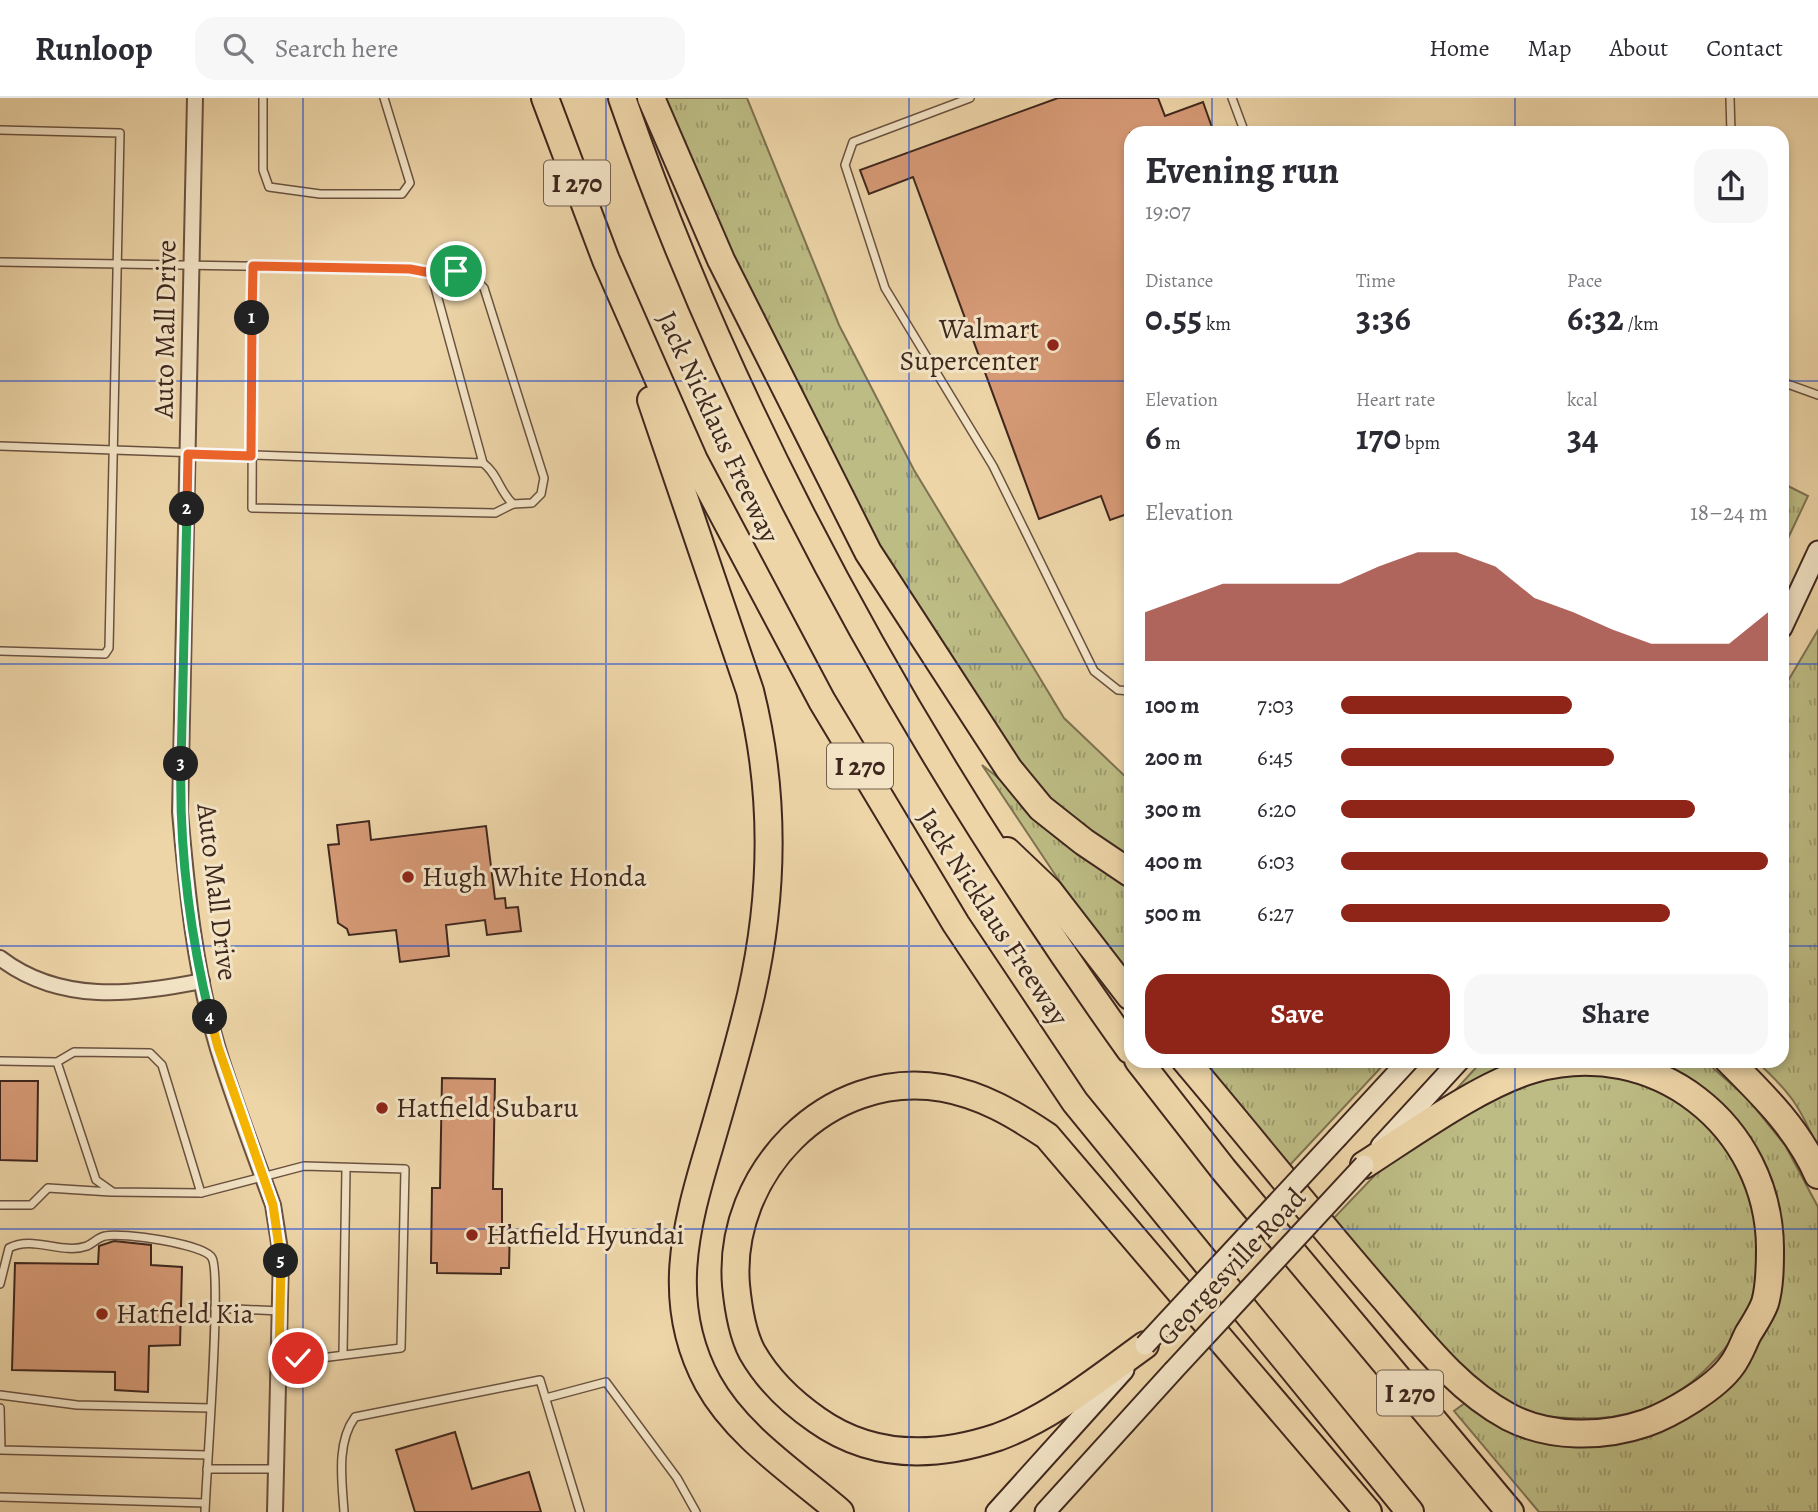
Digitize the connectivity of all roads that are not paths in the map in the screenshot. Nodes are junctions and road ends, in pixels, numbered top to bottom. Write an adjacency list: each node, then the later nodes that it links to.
1 (195, 98): 14 (street, Auto Mall Drive)
2 (263, 98): 3 (lane)
3 (384, 98)
4 (545, 98): 17 (highway, Jack Nicklaus Freeway / I 270)
5 (622, 98): 31 (highway, Jack Nicklaus Freeway / I 270)
6 (651, 98): 32 (highway)
7 (970, 98): 30 (lane)
8 (1233, 98): 10 (lane)
9 (1730, 98): 11 (lane)
10 (1243, 126)
11 (1731, 126)
12 (0, 130): 15 (lane)
13 (0, 262): 15 (lane)
14 (190, 264): 15 (lane); 16 (lane); 23 (street, Auto Mall Drive)
15 (118, 265): 22 (lane)
16 (253, 266): 18 (lane); 24 (lane)
17 (610, 269): 73 (highway); 77 (highway, Jack Nicklaus Freeway / I 270)
18 (431, 273): 25 (lane); 26 (lane)
19 (1789, 385): 20 (lane)
20 (1818, 395)
21 (0, 446): 22 (lane)
22 (114, 451): 23 (lane); 29 (lane)
23 (188, 454): 24 (lane); 34 (street, Auto Mall Drive)
24 (251, 456): 25 (lane); 26 (lane)
25 (483, 463): 26 (lane)
26 (513, 504)
27 (1818, 551): 28 (main road)
28 (1789, 613)
29 (0, 651)
30 (1124, 690)
31 (975, 821): 35 (highway); 36 (highway, Jack Nicklaus Freeway / I 270)
32 (1124, 869)
33 (0, 958): 34 (street)
34 (202, 981): 49 (street, Auto Mall Drive)
35 (1124, 988)
36 (1124, 1042)
37 (0, 1060): 38 (lane)
38 (57, 1062): 50 (lane); 51 (lane)
39 (1144, 1068): 78 (highway, I 270)
40 (1192, 1068): 44 (highway)
41 (1402, 1068): 56 (main road, Georgesville Road, bridge)
42 (1453, 1068): 46 (main road, Georgesville Road)
43 (1536, 1068): 46 (highway)
44 (1633, 1068)
45 (1736, 1068): 48 (highway)
46 (1364, 1165): 75 (main road, Georgesville Road, bridge)
47 (346, 1169): 49 (lane); 57 (lane); 57 (lane)
48 (1818, 1175)
49 (263, 1177): 51 (lane); 55 (street, Auto Mall Drive)
50 (113, 1192): 51 (lane); 52 (lane)
51 (201, 1193)
52 (0, 1205)
53 (0, 1284): 54 (lane)
54 (215, 1308): 55 (lane); 62 (lane)
55 (280, 1311): 58 (street, Auto Mall Drive)
56 (1145, 1345): 74 (main road, Georgesville Road); 76 (highway)
57 (343, 1354): 58 (lane)
58 (279, 1357): 65 (street, Auto Mall Drive)
59 (0, 1395): 62 (lane)
60 (546, 1398): 70 (lane); 71 (lane); 72 (lane)
61 (0, 1408): 63 (lane)
62 (210, 1408): 63 (lane)
63 (207, 1455): 64 (lane)
64 (207, 1469): 65 (lane); 67 (lane)
65 (276, 1469): 69 (street, Auto Mall Drive)
66 (0, 1497): 67 (lane)
67 (205, 1503): 68 (lane)
68 (205, 1512)
69 (275, 1512)
70 (344, 1512)
71 (580, 1512)
72 (696, 1512)
73 (840, 1512)
74 (996, 1512)
75 (1045, 1512)
76 (1368, 1512)
77 (1410, 1512)
78 (1510, 1512)

